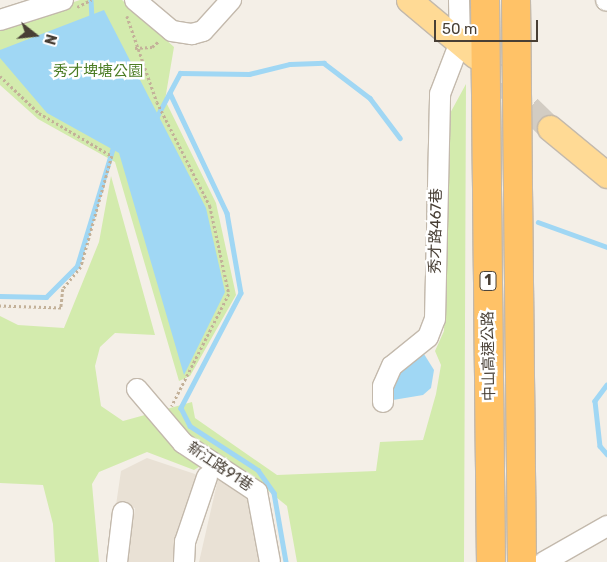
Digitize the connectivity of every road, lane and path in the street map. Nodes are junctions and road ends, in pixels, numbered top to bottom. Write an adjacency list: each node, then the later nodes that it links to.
1 (63, 0): 8 (street)
2 (231, 0): 9 (street)
3 (408, 0): 11 (main road)
4 (459, 0): 11 (street)
5 (485, 0): 26 (highway, 中山高速公路 / 1)
6 (516, 0): 27 (highway, 中山高速公路 / 1)
7 (130, 4): 9 (street); 10 (path)
8 (0, 20)
9 (172, 31): 10 (path)
10 (135, 48): 18 (path)
11 (468, 49): 17 (street, 秀才路467巷)
12 (0, 76): 15 (path)
13 (550, 128): 14 (main road)
14 (607, 175)
15 (0, 306)
16 (136, 389): 18 (street, 新江路91巷)
17 (383, 402)
18 (162, 418): 25 (street, 新江路91巷)
19 (207, 477): 24 (street)
20 (123, 512): 23 (street)
21 (607, 526): 22 (street)
22 (571, 555): 28 (street)
23 (117, 562)
24 (184, 562)
25 (270, 562)
26 (491, 562)
27 (522, 562)
28 (544, 562)

